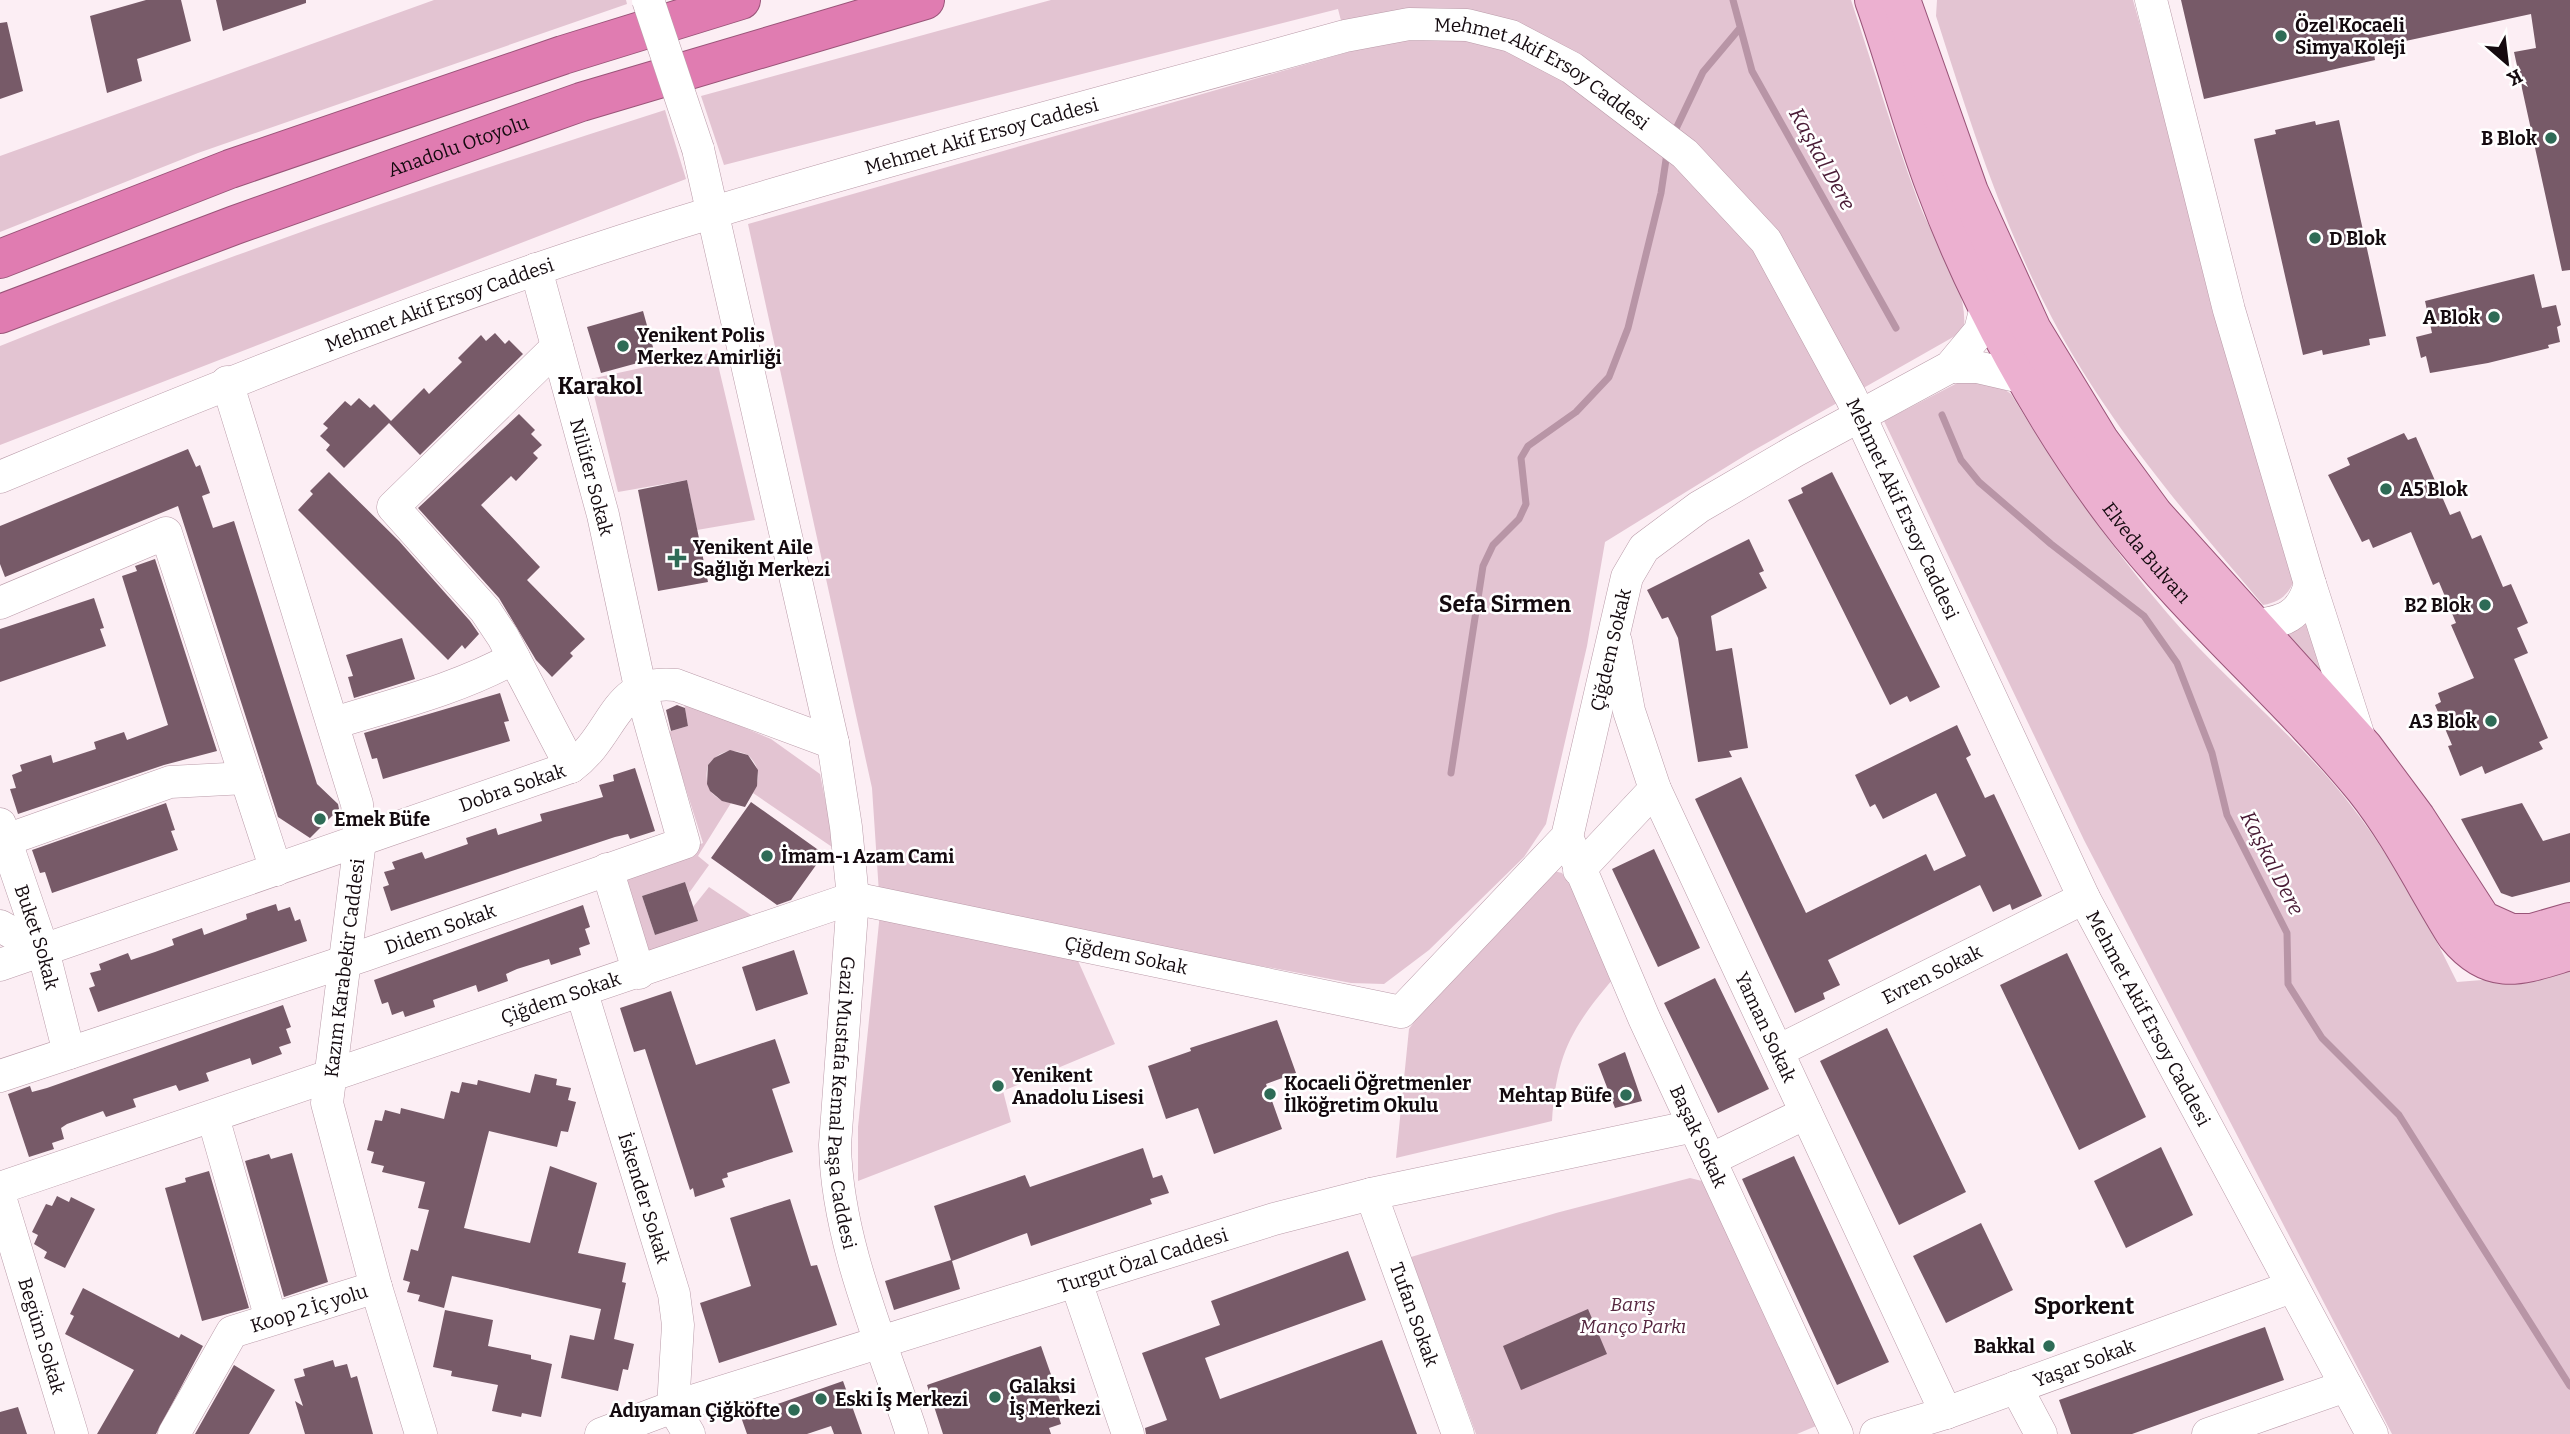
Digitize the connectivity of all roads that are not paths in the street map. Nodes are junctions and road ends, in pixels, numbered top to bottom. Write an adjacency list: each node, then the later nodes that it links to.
1 (648, 0): 7 (street, Gazi Mustafa Kemal Paşa Caddesi, bridge)
2 (741, 0): 8 (highway)
3 (925, 0): 11 (highway, Anadolu Otoyolu)
4 (1874, 0): 10 (main road, Elveda Bulvarı)
5 (2151, 0): 18 (street)
6 (1908, 8): 20 (main road, Elveda Bulvarı)
7 (714, 212): 9 (street, Mehmet Akif Ersoy Caddesi); 16 (street, Mehmet Akif Ersoy Caddesi); 25 (street, Gazi Mustafa Kemal Paşa Caddesi)
8 (0, 258)
9 (536, 269): 12 (street, Nilüfer Sokak); 15 (street, Mehmet Akif Ersoy Caddesi)
10 (1987, 303): 13 (street); 14 (main road, Elveda Bulvarı)
11 (0, 314)
12 (557, 347): 22 (street); 23 (street, Nilüfer Sokak)
13 (1950, 368): 14 (street); 16 (street, Çiğdem Sokak)
14 (2029, 379): 41 (main road, Elveda Bulvarı)
15 (227, 382): 17 (street, Mehmet Akif Ersoy Caddesi); 24 (street, Kazım Karabekir Caddesi)
16 (1860, 416): 21 (street, Çiğdem Sokak); 37 (street, Mehmet Akif Ersoy Caddesi)
17 (0, 477)
18 (2310, 584): 20 (street); 26 (street)
19 (0, 603): 28 (street)
20 (2252, 626): 26 (main road, Elveda Bulvarı)
21 (1614, 631): 29 (street, Yaman Sokak); 31 (street, Çiğdem Sokak)
22 (514, 658): 24 (street); 27 (street)
23 (640, 687): 25 (street); 27 (street, Dobra Sokak); 33 (street, Didem Sokak)
24 (334, 723): 32 (street, Kazım Karabekir Caddesi)
25 (833, 743): 36 (street, Gazi Mustafa Kemal Paşa Caddesi)
26 (2362, 745): 38 (main road, Elveda Bulvarı)
27 (571, 767): 32 (street, Dobra Sokak)
28 (246, 778): 30 (street); 34 (street)
29 (1655, 789): 35 (street); 46 (street, Yaman Sokak)
30 (2, 834): 40 (street, Buket Sokak)
31 (1567, 837): 35 (street, Başak Sokak); 36 (street, Çiğdem Sokak)
32 (360, 841): 34 (street, Dobra Sokak); 42 (street, Kazım Karabekir Caddesi)
33 (607, 869): 42 (street, Didem Sokak); 44 (street)
34 (276, 870): 40 (street, Dobra Sokak)
35 (1580, 870): 52 (street, Başak Sokak)
36 (853, 898): 44 (street, Çiğdem Sokak); 61 (street, Gazi Mustafa Kemal Paşa Caddesi)
37 (2084, 898): 46 (street, Evren Sokak); 59 (street, Mehmet Akif Ersoy Caddesi)
38 (2570, 922)
39 (0, 926): 40 (street)
40 (43, 950): 43 (street, Dobra Sokak); 47 (street, Buket Sokak)
41 (2570, 951)
42 (345, 962): 47 (street, Didem Sokak); 49 (street, Kazım Karabekir Caddesi)
43 (0, 965)
44 (639, 973): 45 (street, Çiğdem Sokak)
45 (582, 993): 49 (street, Çiğdem Sokak); 64 (street, İskender Sokak)
46 (1778, 1051): 50 (street, Yaman Sokak)
47 (69, 1053): 48 (street, Didem Sokak)
48 (0, 1076)
49 (330, 1077): 51 (street, Çiğdem Sokak); 58 (street, Kazım Karabekir Caddesi)
50 (1806, 1113): 53 (street); 65 (street, Yaman Sokak)
51 (213, 1117): 54 (street, Çiğdem Sokak); 60 (street)
52 (1693, 1126): 53 (street, Başak Sokak); 55 (street, Turgut Özal Caddesi)
53 (1710, 1160): 74 (street, Başak Sokak)
54 (0, 1188)
55 (1371, 1194): 57 (street, Turgut Özal Caddesi); 73 (street, Tufan Sokak)
56 (0, 1196): 66 (street, Begüm Sokak)
57 (1076, 1282): 61 (street, Turgut Özal Caddesi); 72 (street)
58 (376, 1287): 60 (street, Koop 2 İç yolu); 68 (street, Kazım Karabekir Caddesi)
59 (2291, 1287): 62 (street, Mehmet Akif Ersoy Caddesi); 63 (street, Yaşar Sokak)
60 (271, 1320): 67 (street, Koop 2 İç yolu)
61 (882, 1342): 64 (street, Turgut Özal Caddesi); 71 (street, Gazi Mustafa Kemal Paşa Caddesi)
62 (2346, 1386): 77 (street); 78 (street, Mehmet Akif Ersoy Caddesi)
63 (2017, 1387): 65 (street, Yaşar Sokak); 76 (street)
64 (673, 1407): 69 (street, Turgut Özal Caddesi); 70 (street)
65 (1946, 1413): 75 (street, Yaşar Sokak)
66 (72, 1434)
67 (174, 1434)
68 (421, 1434)
69 (601, 1434)
70 (689, 1434)
71 (912, 1434)
72 (1128, 1434)
73 (1458, 1434)
74 (1837, 1434)
75 (1875, 1434)
76 (2041, 1434)
77 (2208, 1434)
78 (2372, 1434)

